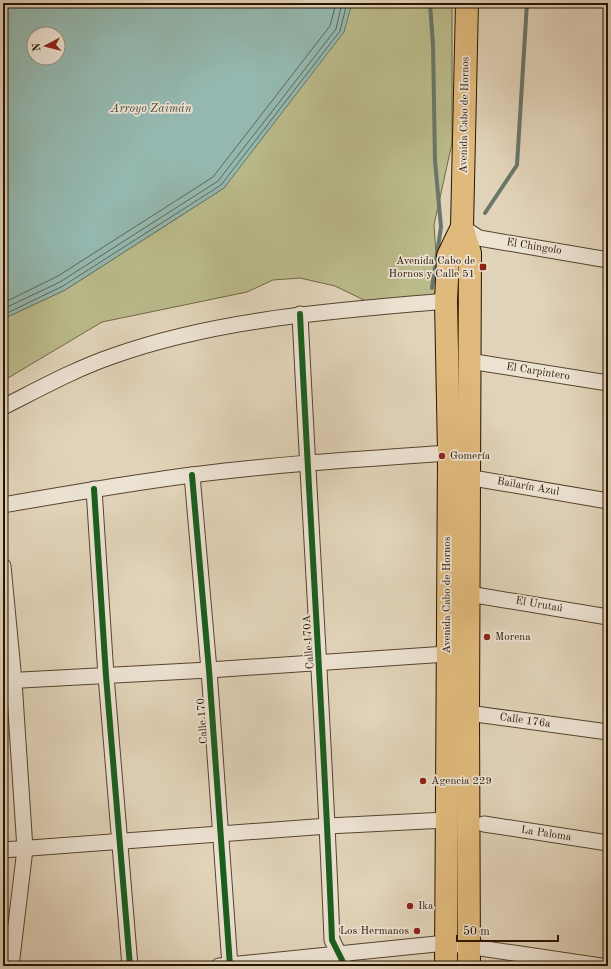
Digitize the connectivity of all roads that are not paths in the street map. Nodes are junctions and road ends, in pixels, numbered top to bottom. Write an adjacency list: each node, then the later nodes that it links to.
1 (467, 3): 2 (main road, Avenida Cabo de Hornos)
2 (462, 227): 3 (street, El Chingolo); 4 (main road, Avenida Cabo de Hornos); 6 (main road, Avenida Cabo de Hornos)
3 (608, 260)
4 (446, 301): 5 (street); 10 (main road, Avenida Cabo de Hornos)
5 (300, 314): 8 (street); 9 (street, Calle 170A)
6 (469, 361): 7 (street, El Carpintero); 12 (main road, Avenida Cabo de Hornos)
7 (608, 383)
8 (3, 407)
9 (307, 463): 10 (street, Bailarín Azul); 11 (street, Bailarín Azul); 20 (street, Calle 170A)
10 (448, 464): 12 (street, Bailarín Azul); 19 (main road, Avenida Cabo de Hornos)
11 (192, 475): 13 (street, Bailarín Azul); 21 (street, Calle 170)
12 (470, 478): 14 (street, Bailarín Azul); 17 (main road, Avenida Cabo de Hornos)
13 (94, 489): 15 (street, Bailarín Azul); 22 (street)
14 (608, 501)
15 (3, 505)
16 (3, 566): 23 (street)
17 (469, 594): 18 (street, El Urutaú); 25 (main road, Avenida Cabo de Hornos)
18 (608, 617)
19 (447, 654): 20 (street); 24 (main road, Avenida Cabo de Hornos)
20 (320, 662): 21 (street); 29 (street, Calle 170A)
21 (209, 670): 22 (street); 30 (street, Calle 170)
22 (106, 676): 23 (street); 31 (street)
23 (8, 681): 33 (street)
24 (447, 702): 25 (street, Calle 176a); 27 (main road, Avenida Cabo de Hornos)
25 (468, 713): 26 (street, Calle 176a); 36 (main road, Avenida Cabo de Hornos)
26 (608, 732)
27 (446, 820): 29 (street); 35 (main road, Avenida Cabo de Hornos)
28 (484, 824): 32 (street, La Paloma)
29 (328, 826): 30 (street); 37 (street, Calle 170A)
30 (222, 835): 31 (street); 40 (street, Calle 170)
31 (120, 842): 33 (street); 39 (street)
32 (608, 843)
33 (25, 849): 34 (street); 38 (street)
34 (3, 850)
35 (446, 943): 36 (street); 37 (street); 41 (main road, Avenida Cabo de Hornos)
36 (470, 956): 42 (street)
37 (342, 960): 40 (street)
38 (11, 966)
39 (130, 966)
40 (226, 966)
41 (446, 966)
42 (601, 966)

